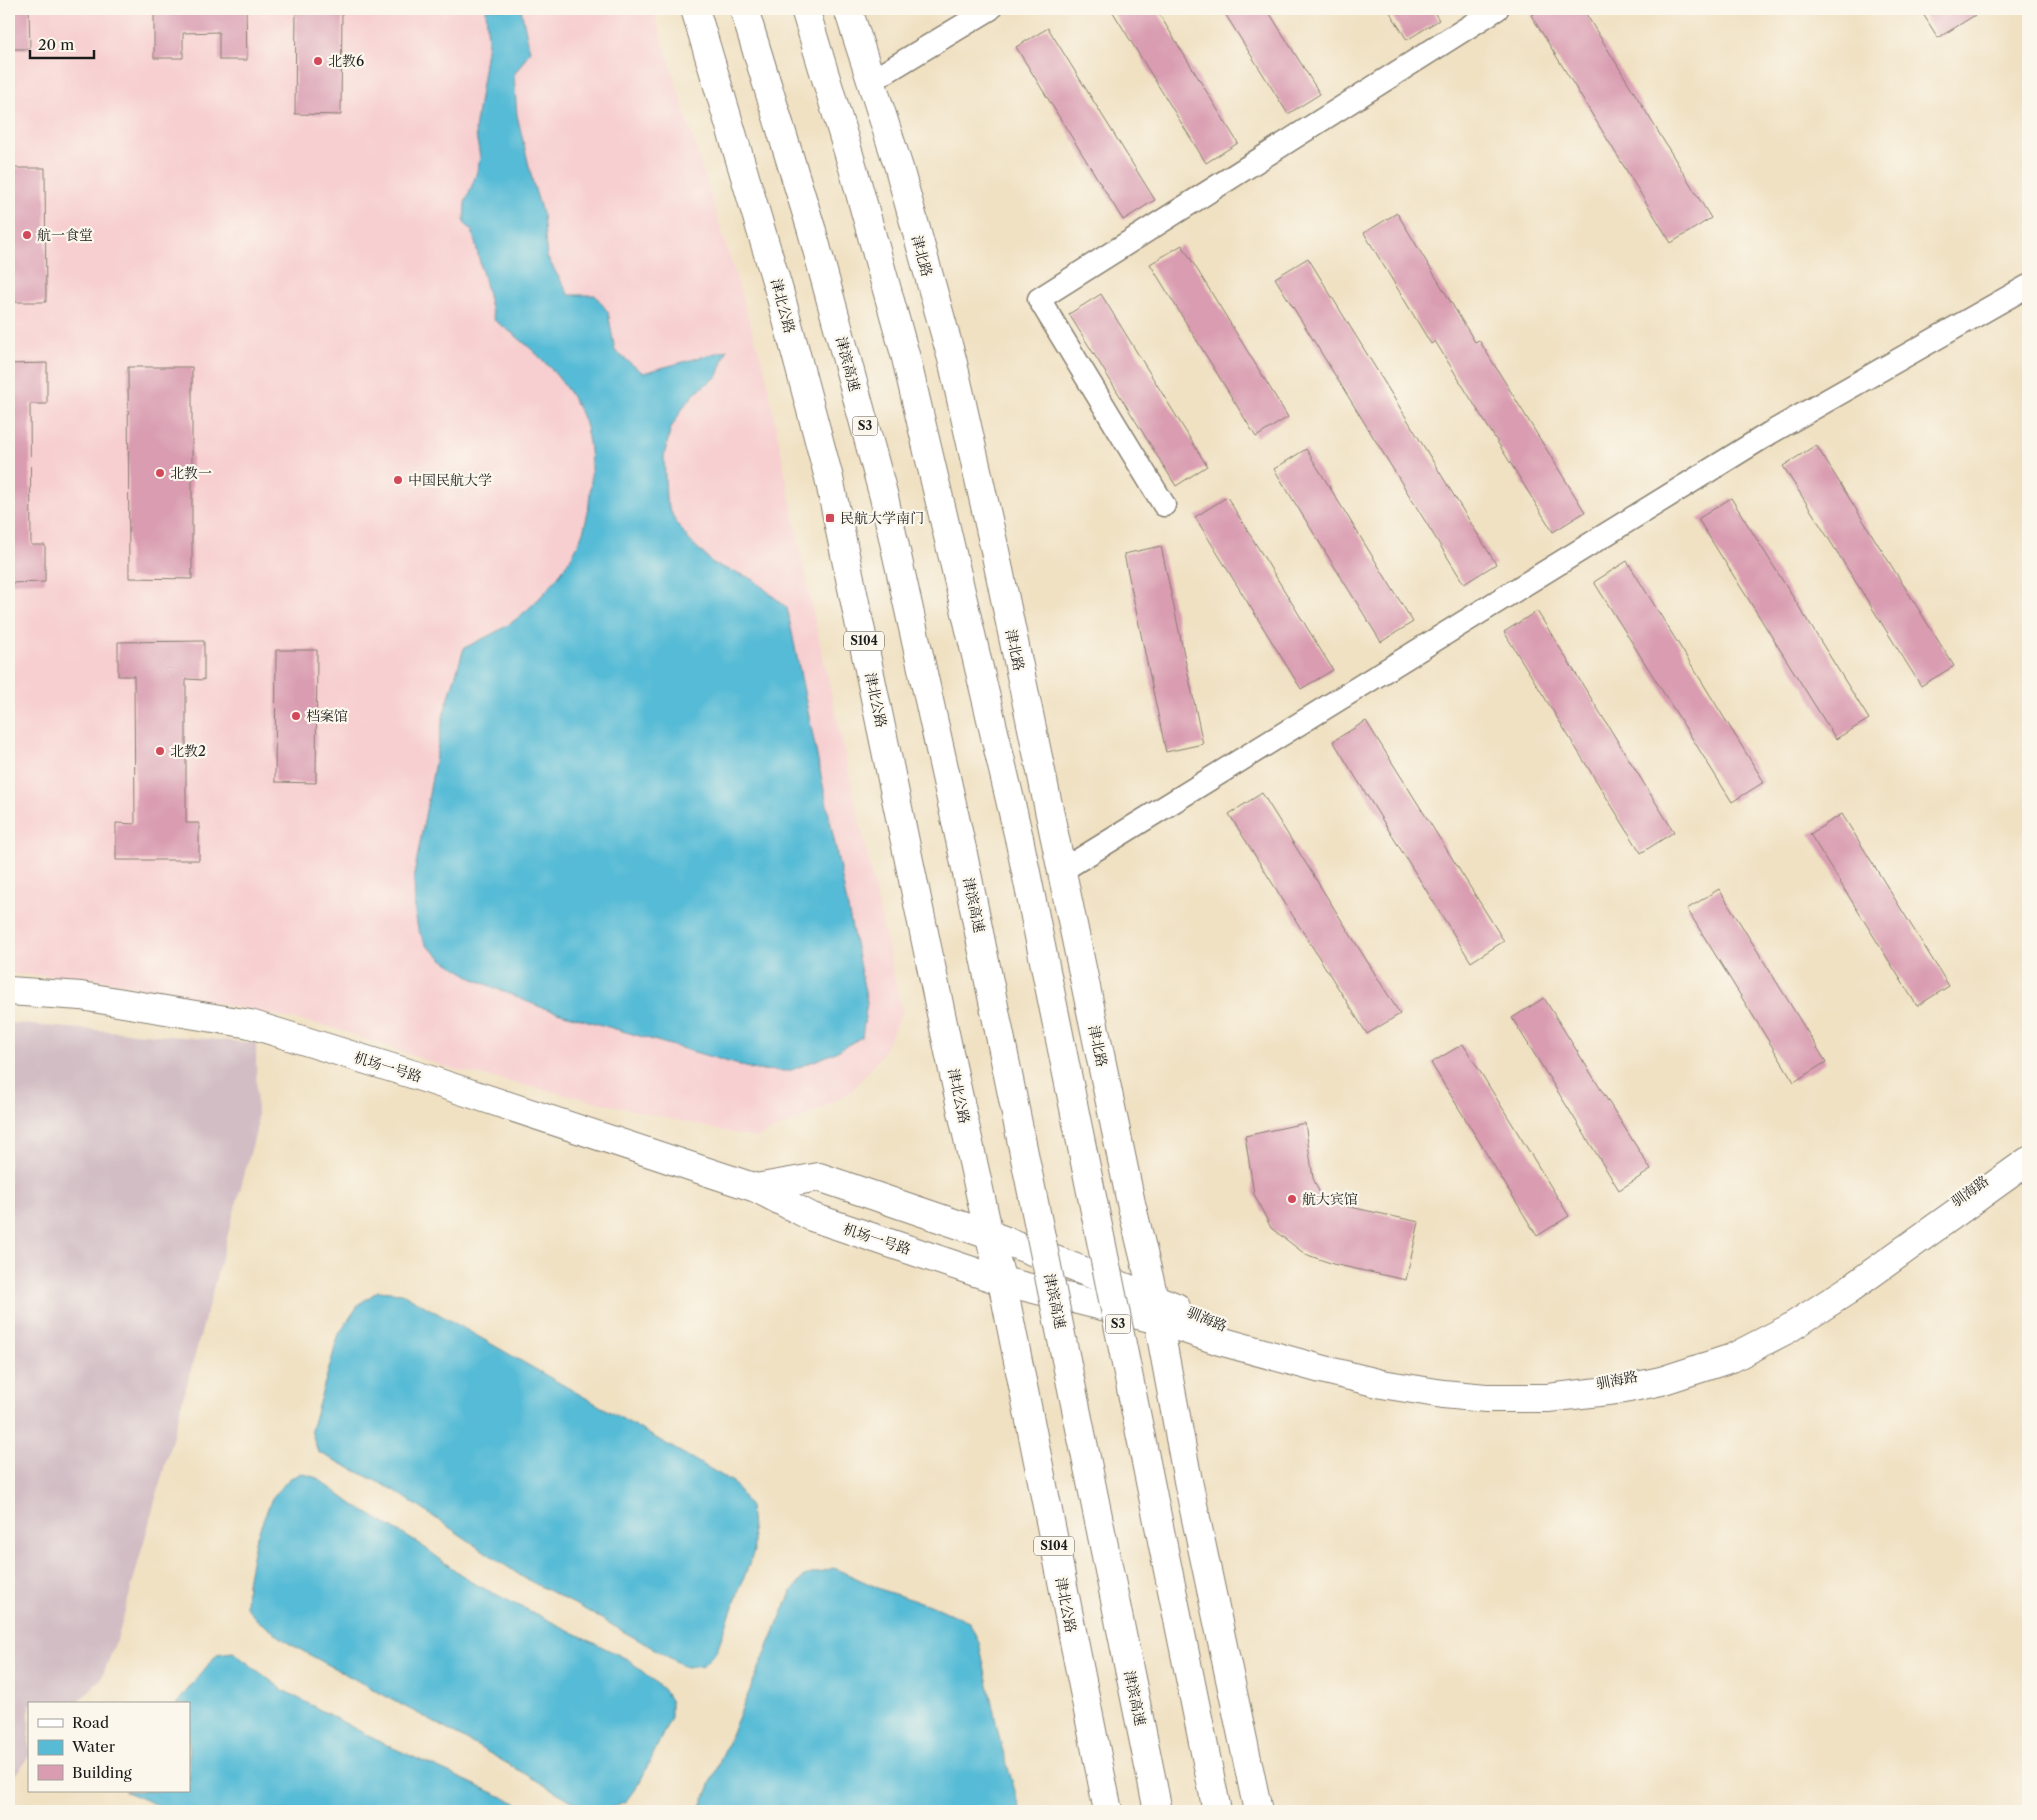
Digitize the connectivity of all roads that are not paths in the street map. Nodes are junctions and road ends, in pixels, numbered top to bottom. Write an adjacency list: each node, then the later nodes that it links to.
1 (695, 9): 16 (main road, 津北公路 / S104)
2 (709, 9): 16 (main road, 津北公路 / S104)
3 (744, 9): 20 (main road, 津滨高速 / S3, bridge)
4 (805, 9): 21 (main road, S3, bridge)
5 (848, 9): 8 (main road, 津北路)
6 (990, 9): 8 (street)
7 (1497, 9): 10 (street)
8 (872, 81): 11 (main road, 津北路)
9 (2028, 286): 11 (street)
10 (1164, 505)
11 (1061, 871): 18 (main road, 津北路)
12 (9, 991): 15 (main road, 机场一号路)
13 (2028, 1148): 18 (main road, 驯海路)
14 (2028, 1161): 18 (main road, 驯海路)
15 (756, 1188): 16 (main road, 机场一号路); 17 (main road, 机场一号路)
16 (995, 1237): 17 (main road, 津北公路 / S104); 18 (main road)
17 (1002, 1280): 18 (main road); 19 (main road, 津北公路 / S104)
18 (1156, 1309): 22 (main road)
19 (1108, 1811)
20 (1158, 1811)
21 (1217, 1811)
22 (1258, 1811)

